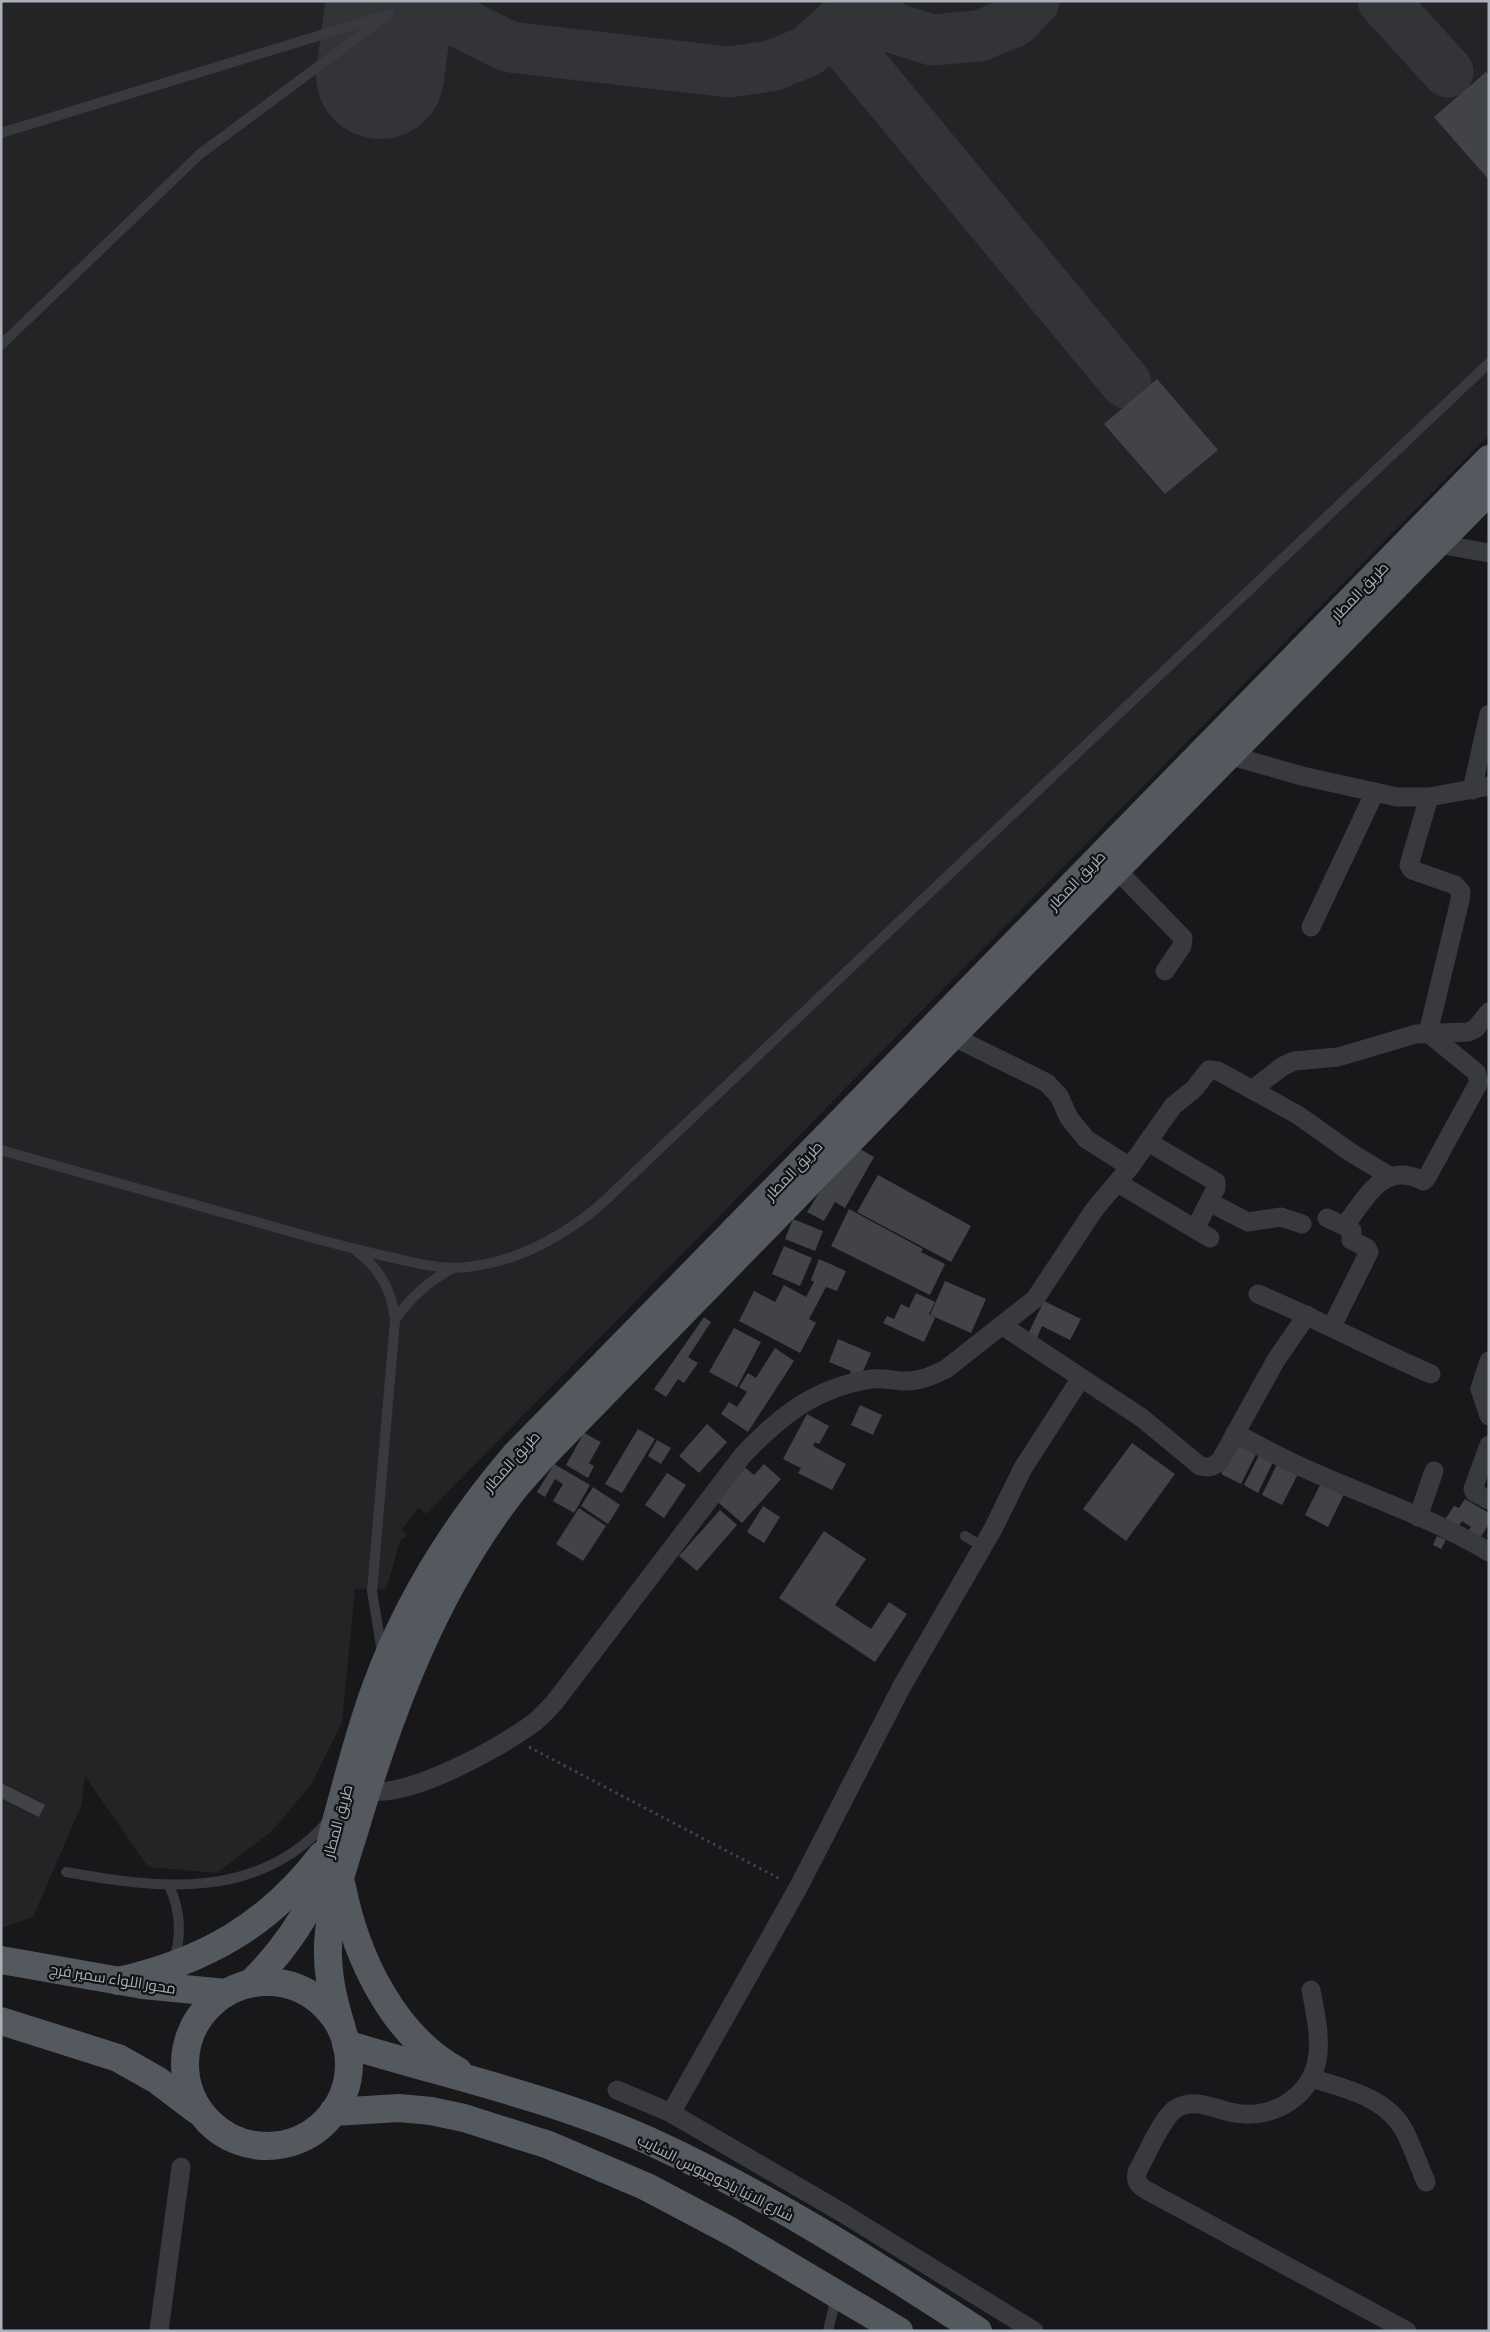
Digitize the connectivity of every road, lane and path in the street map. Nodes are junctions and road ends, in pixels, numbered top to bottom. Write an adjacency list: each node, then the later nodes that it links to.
1 (1, 134): 2 (lane)
2 (1, 345)
3 (1489, 363): 31 (lane)
4 (1489, 458): 8 (main road, طريق المطار)
5 (1489, 491): 6 (main road, طريق المطار)
6 (1438, 544): 7 (street); 8 (main road, طريق المطار)
7 (1489, 553)
8 (1363, 602): 10 (main road, طريق المطار); 49 (main road, طريق المطار)
9 (1489, 714): 11 (street)
10 (1228, 755): 12 (street); 14 (main road, طريق المطار)
11 (1480, 788): 13 (street)
12 (1375, 792): 13 (street); 15 (street)
13 (1429, 797): 18 (street)
14 (1116, 870): 16 (street); 19 (main road, طريق المطار)
15 (1311, 926)
16 (1165, 971)
17 (1489, 1012): 18 (street)
18 (1428, 1033): 20 (street); 24 (street)
19 (952, 1036): 23 (street); 49 (main road, طريق المطار)
20 (1252, 1090): 21 (street); 24 (street)
21 (1148, 1142): 23 (street); 26 (street)
22 (1, 1150): 30 (lane)
23 (1130, 1167): 25 (street)
24 (1391, 1177): 29 (street)
25 (1118, 1182): 26 (street); 35 (street)
26 (1209, 1202): 28 (street)
27 (1327, 1218): 29 (street)
28 (1302, 1224)
29 (1346, 1227): 36 (street)
30 (353, 1249): 31 (lane); 34 (lane)
31 (453, 1268): 34 (lane)
32 (1258, 1294): 33 (street)
33 (1307, 1315): 36 (street); 41 (street)
34 (394, 1320): 49 (lane)
35 (1003, 1326): 39 (street); 50 (street)
36 (1332, 1326): 38 (street)
37 (1489, 1361): 40 (street)
38 (1431, 1374)
39 (1081, 1378): 41 (street); 47 (street)
40 (1489, 1416)
41 (1236, 1433): 45 (street)
42 (1489, 1445): 44 (street)
43 (1434, 1471): 45 (street)
44 (1489, 1500)
45 (1418, 1517): 48 (street)
46 (965, 1536): 47 (lane)
47 (983, 1547): 57 (street)
48 (1489, 1552)
49 (396, 1670): 51 (main road, طريق المطار); 52 (main road, طريق المطار)
50 (512, 1738): 51 (street); 57 (path)
51 (367, 1790): 55 (main road, طريق المطار)
52 (341, 1806): 53 (main road, طريق المطار); 56 (lane)
53 (330, 1844): 59 (main road); 61 (main road, طريق المطار)
54 (66, 1872): 56 (lane)
55 (341, 1881): 65 (main road, طريق المطار); 67 (main road)
56 (169, 1885): 59 (lane)
57 (798, 1888): 71 (street)
58 (1, 1960): 60 (main road, محور اللواء سمير فرج)
59 (171, 1966): 60 (main road)
60 (118, 1981): 63 (main road, محور اللواء سمير فرج)
61 (252, 1982): 63 (main road); 65 (main road)
62 (1311, 1990): 66 (street)
63 (226, 1993): 70 (main road)
64 (1, 2021): 70 (main road)
65 (344, 2036): 67 (main road, شارع الانبا باخوميوس الشايب); 69 (main road)
66 (1311, 2078): 73 (street); 80 (street)
67 (477, 2081): 78 (main road, شارع الانبا باخوميوس الشايب)
68 (617, 2090): 71 (street)
69 (333, 2112): 70 (main road); 74 (main road)
70 (201, 2113)
71 (671, 2113): 79 (street)
72 (181, 2167): 75 (street)
73 (1426, 2182)
74 (837, 2293): 76 (lane); 77 (main road)
75 (159, 2331)
76 (828, 2331)
77 (899, 2331)
78 (978, 2331)
79 (1034, 2331)
80 (1407, 2331)

